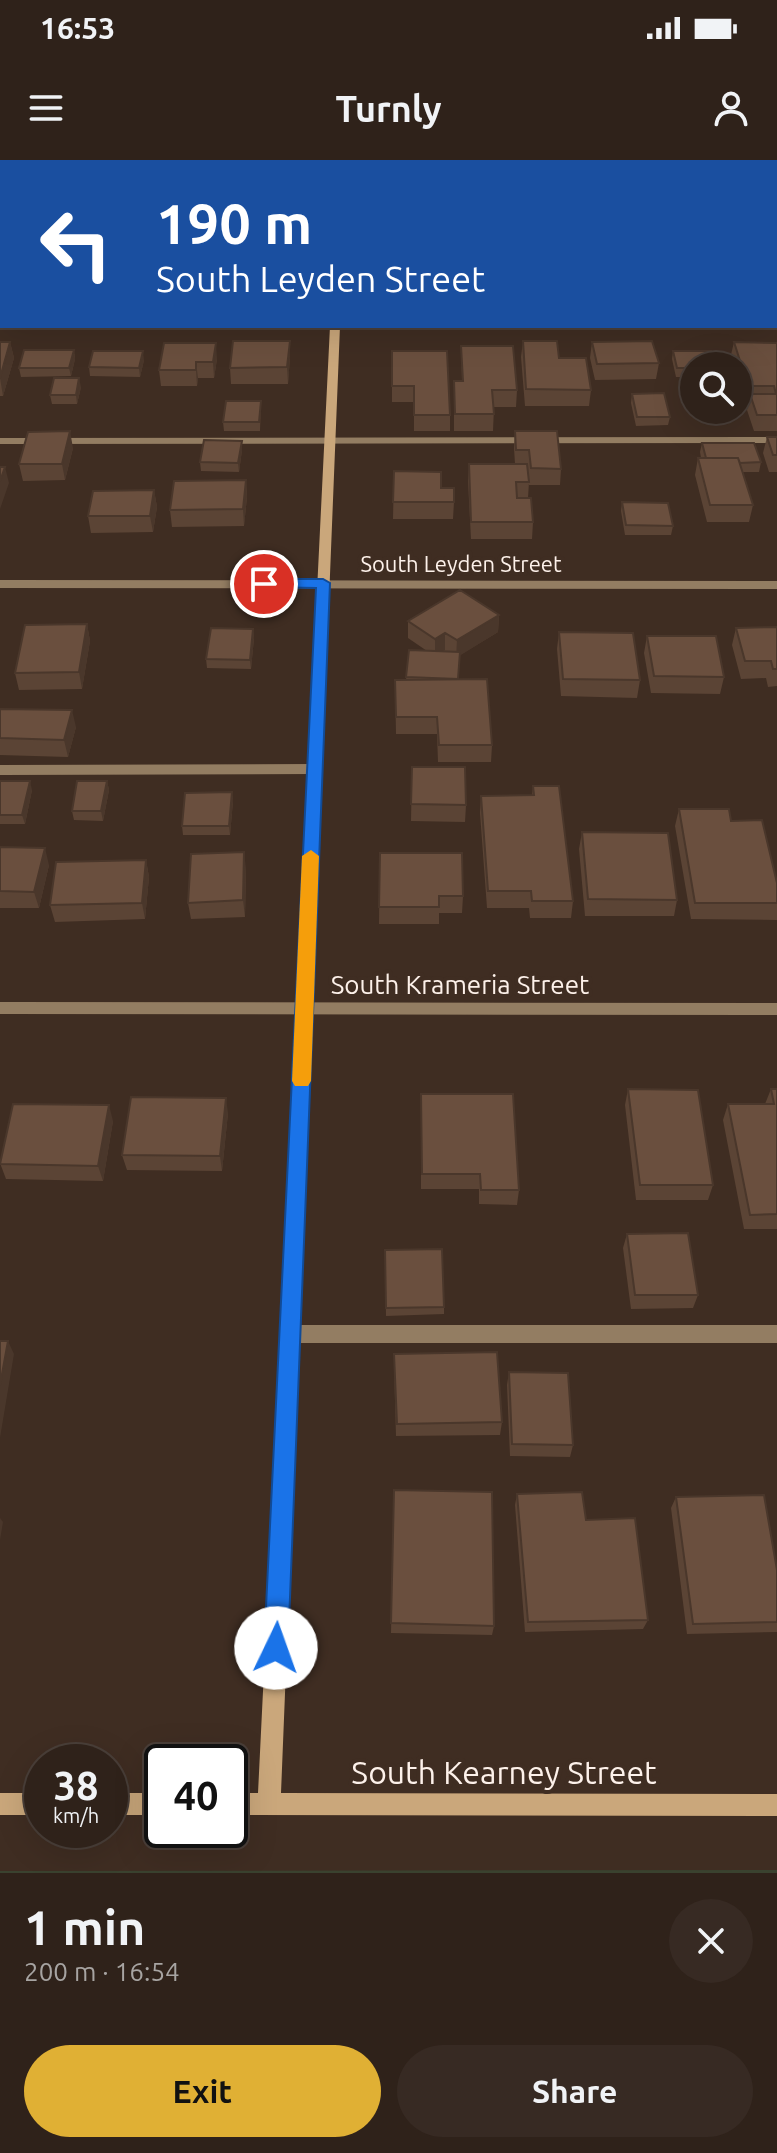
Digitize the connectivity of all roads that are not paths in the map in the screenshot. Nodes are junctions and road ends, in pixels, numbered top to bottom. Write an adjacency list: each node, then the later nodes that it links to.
1 (335, 328): 4 (street)
2 (777, 440): 4 (street)
3 (0, 441): 4 (street)
4 (329, 441): 5 (street)
5 (323, 583): 6 (street, South Leyden Street); 7 (street, South Leyden Street); 8 (street)
6 (0, 584)
7 (777, 585)
8 (314, 769): 9 (street); 11 (street)
9 (0, 770)
10 (0, 1008): 11 (street, South Krameria Street)
11 (304, 1009): 12 (street, South Krameria Street); 13 (street)
12 (777, 1009)
13 (290, 1334): 14 (street); 18 (street)
14 (777, 1334)
15 (0, 1804): 16 (street)
16 (24, 1804)
17 (248, 1804): 18 (street, South Kearney Street)
18 (269, 1804): 19 (street, South Kearney Street)
19 (777, 1805)

